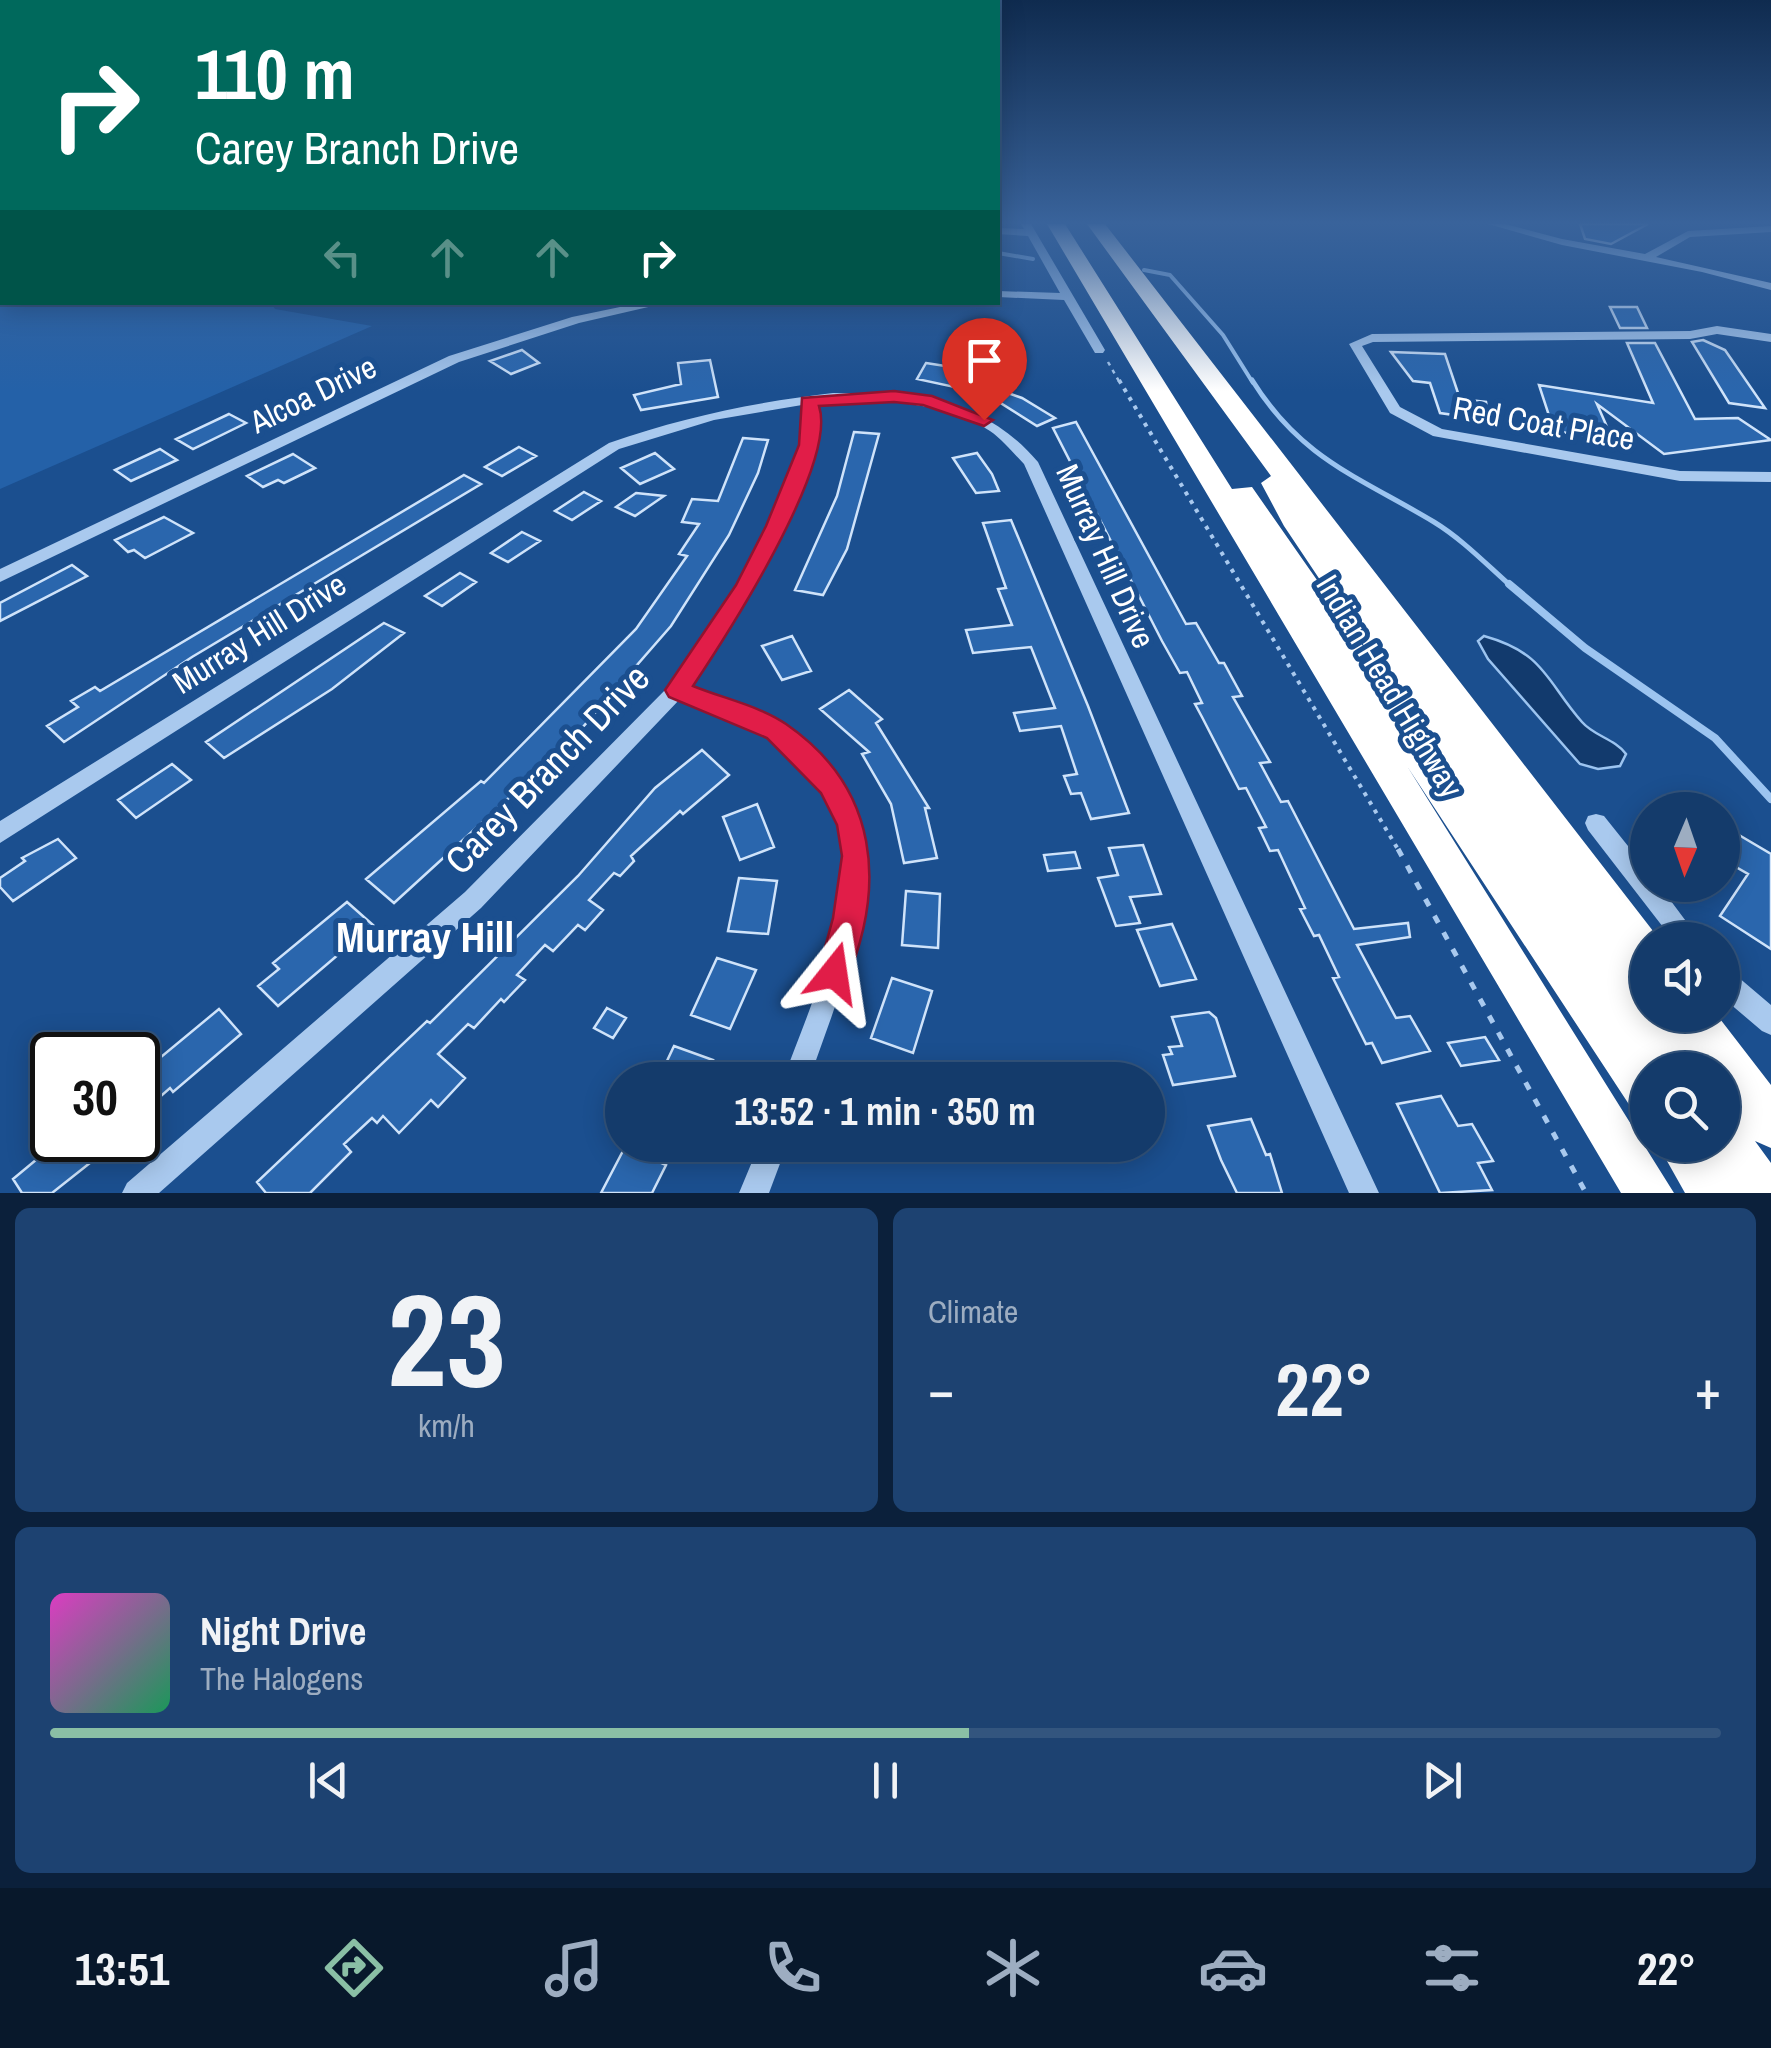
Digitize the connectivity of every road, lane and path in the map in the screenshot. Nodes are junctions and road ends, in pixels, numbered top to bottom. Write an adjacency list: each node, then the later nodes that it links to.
1 (1058, 280): 7 (street)
2 (1082, 280): 9 (highway, Indian Head Highway)
3 (1138, 280): 12 (highway, Indian Head Highway)
4 (1739, 280): 5 (street)
5 (1771, 288)
6 (1000, 294): 7 (street)
7 (1068, 297): 9 (street)
8 (649, 305): 14 (street, Alcoa Drive)
9 (1108, 336): 25 (highway); 33 (path); 34 (highway, Indian Head Highway)
10 (1771, 338): 13 (street, Red Coat Place)
11 (808, 402): 15 (street, Carey Branch Drive); 17 (street, Murray Hill Drive); 32 (street, Murray Hill Drive)
12 (1239, 412): 19 (highway, Indian Head Highway); 23 (highway)
13 (1771, 476)
14 (0, 576)
15 (678, 690): 24 (street); 30 (street, Carey Branch Drive)
16 (1596, 823): 18 (street)
17 (0, 834)
18 (1674, 922)
19 (1630, 934)
20 (1740, 995): 21 (street)
21 (1771, 1022)
22 (1703, 1032): 26 (highway)
23 (1663, 1052)
24 (802, 1062)
25 (1630, 1066)
26 (1771, 1124)
27 (766, 1162): 31 (street)
28 (1693, 1162): 35 (highway)
29 (1740, 1162): 36 (highway)
30 (137, 1193)
31 (754, 1193)
32 (1364, 1193)
33 (1586, 1193)
34 (1650, 1193)
35 (1714, 1193)
36 (1762, 1193)

